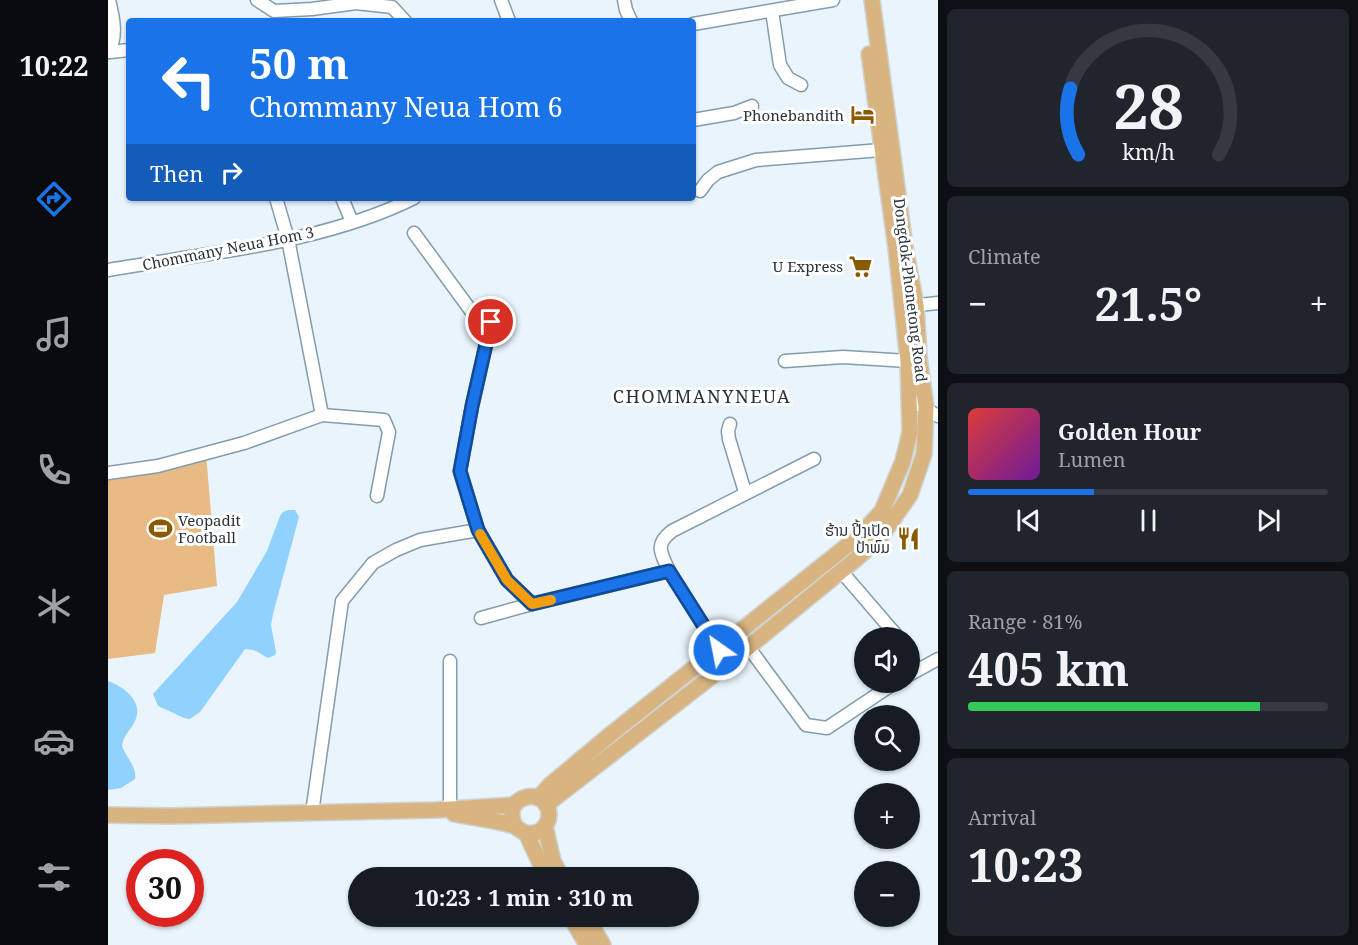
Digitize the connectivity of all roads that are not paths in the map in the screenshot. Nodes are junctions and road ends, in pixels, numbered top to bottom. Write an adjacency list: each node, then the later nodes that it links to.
1 (109, 0): 15 (street)
2 (257, 0): 8 (street)
3 (501, 0): 11 (street)
4 (624, 0): 12 (street)
5 (833, 0): 9 (street)
6 (863, 0): 19 (main road, Dongdok-Phonetong Road)
7 (872, 0): 29 (main road, Dongdok-Phonetong Road)
8 (382, 3): 10 (street)
9 (772, 11): 13 (street); 16 (street)
10 (402, 18)
11 (508, 18)
12 (630, 18)
13 (696, 24)
14 (126, 50): 15 (street)
15 (109, 52)
16 (801, 85)
17 (752, 106): 18 (street)
18 (696, 119)
19 (881, 150): 20 (street); 29 (main road, Dongdok-Phonetong Road)
20 (700, 191)
21 (277, 201): 26 (street)
22 (343, 201): 24 (street)
23 (408, 201): 24 (street, Chommany Neua Hom 3)
24 (352, 222): 26 (street, Chommany Neua Hom 3)
25 (414, 233): 40 (street)
26 (288, 239): 27 (street, Chommany Neua Hom 3); 34 (street)
27 (108, 270)
28 (938, 303): 29 (street)
29 (908, 306): 31 (main road, Dongdok-Phonetong Road); 33 (main road, Dongdok-Phonetong Road)
30 (785, 361): 31 (street)
31 (908, 361): 32 (main road, Dongdok-Phonetong Road)
32 (909, 399): 33 (street); 46 (main road, Dongdok-Phonetong Road)
33 (932, 412): 42 (main road, Dongdok-Phonetong Road)
34 (322, 415): 37 (street); 39 (street)
35 (730, 424): 38 (street)
36 (814, 459): 38 (street)
37 (108, 473)
38 (745, 492): 41 (street)
39 (377, 496)
40 (478, 530): 43 (street); 56 (street)
41 (669, 571): 43 (street); 48 (street)
42 (841, 572): 45 (street); 47 (main road, Dongdok-Phonetong Road)
43 (532, 604): 44 (street)
44 (481, 618)
45 (889, 627)
46 (738, 633): 47 (street); 48 (main road, Dongdok-Phonetong Road)
47 (748, 648): 52 (street); 53 (main road, Dongdok-Phonetong Road)
48 (719, 650): 53 (main road, Dongdok-Phonetong Road)
49 (938, 659): 51 (street)
50 (450, 661): 55 (street)
51 (920, 669)
52 (880, 693)
53 (542, 802): 54 (main road, Dongdok-Phonetong Road); 58 (main road)
54 (514, 805): 55 (main road, Dongdok-Phonetong Road); 59 (main road)
55 (443, 809): 56 (main road); 59 (main road)
56 (312, 813): 57 (main road)
57 (108, 815)
58 (545, 826): 59 (main road); 61 (main road)
59 (520, 830): 60 (main road)
60 (541, 867)
61 (556, 867)
62 (576, 927): 64 (main road)
63 (592, 927): 65 (main road)
64 (587, 945)
65 (603, 945)

